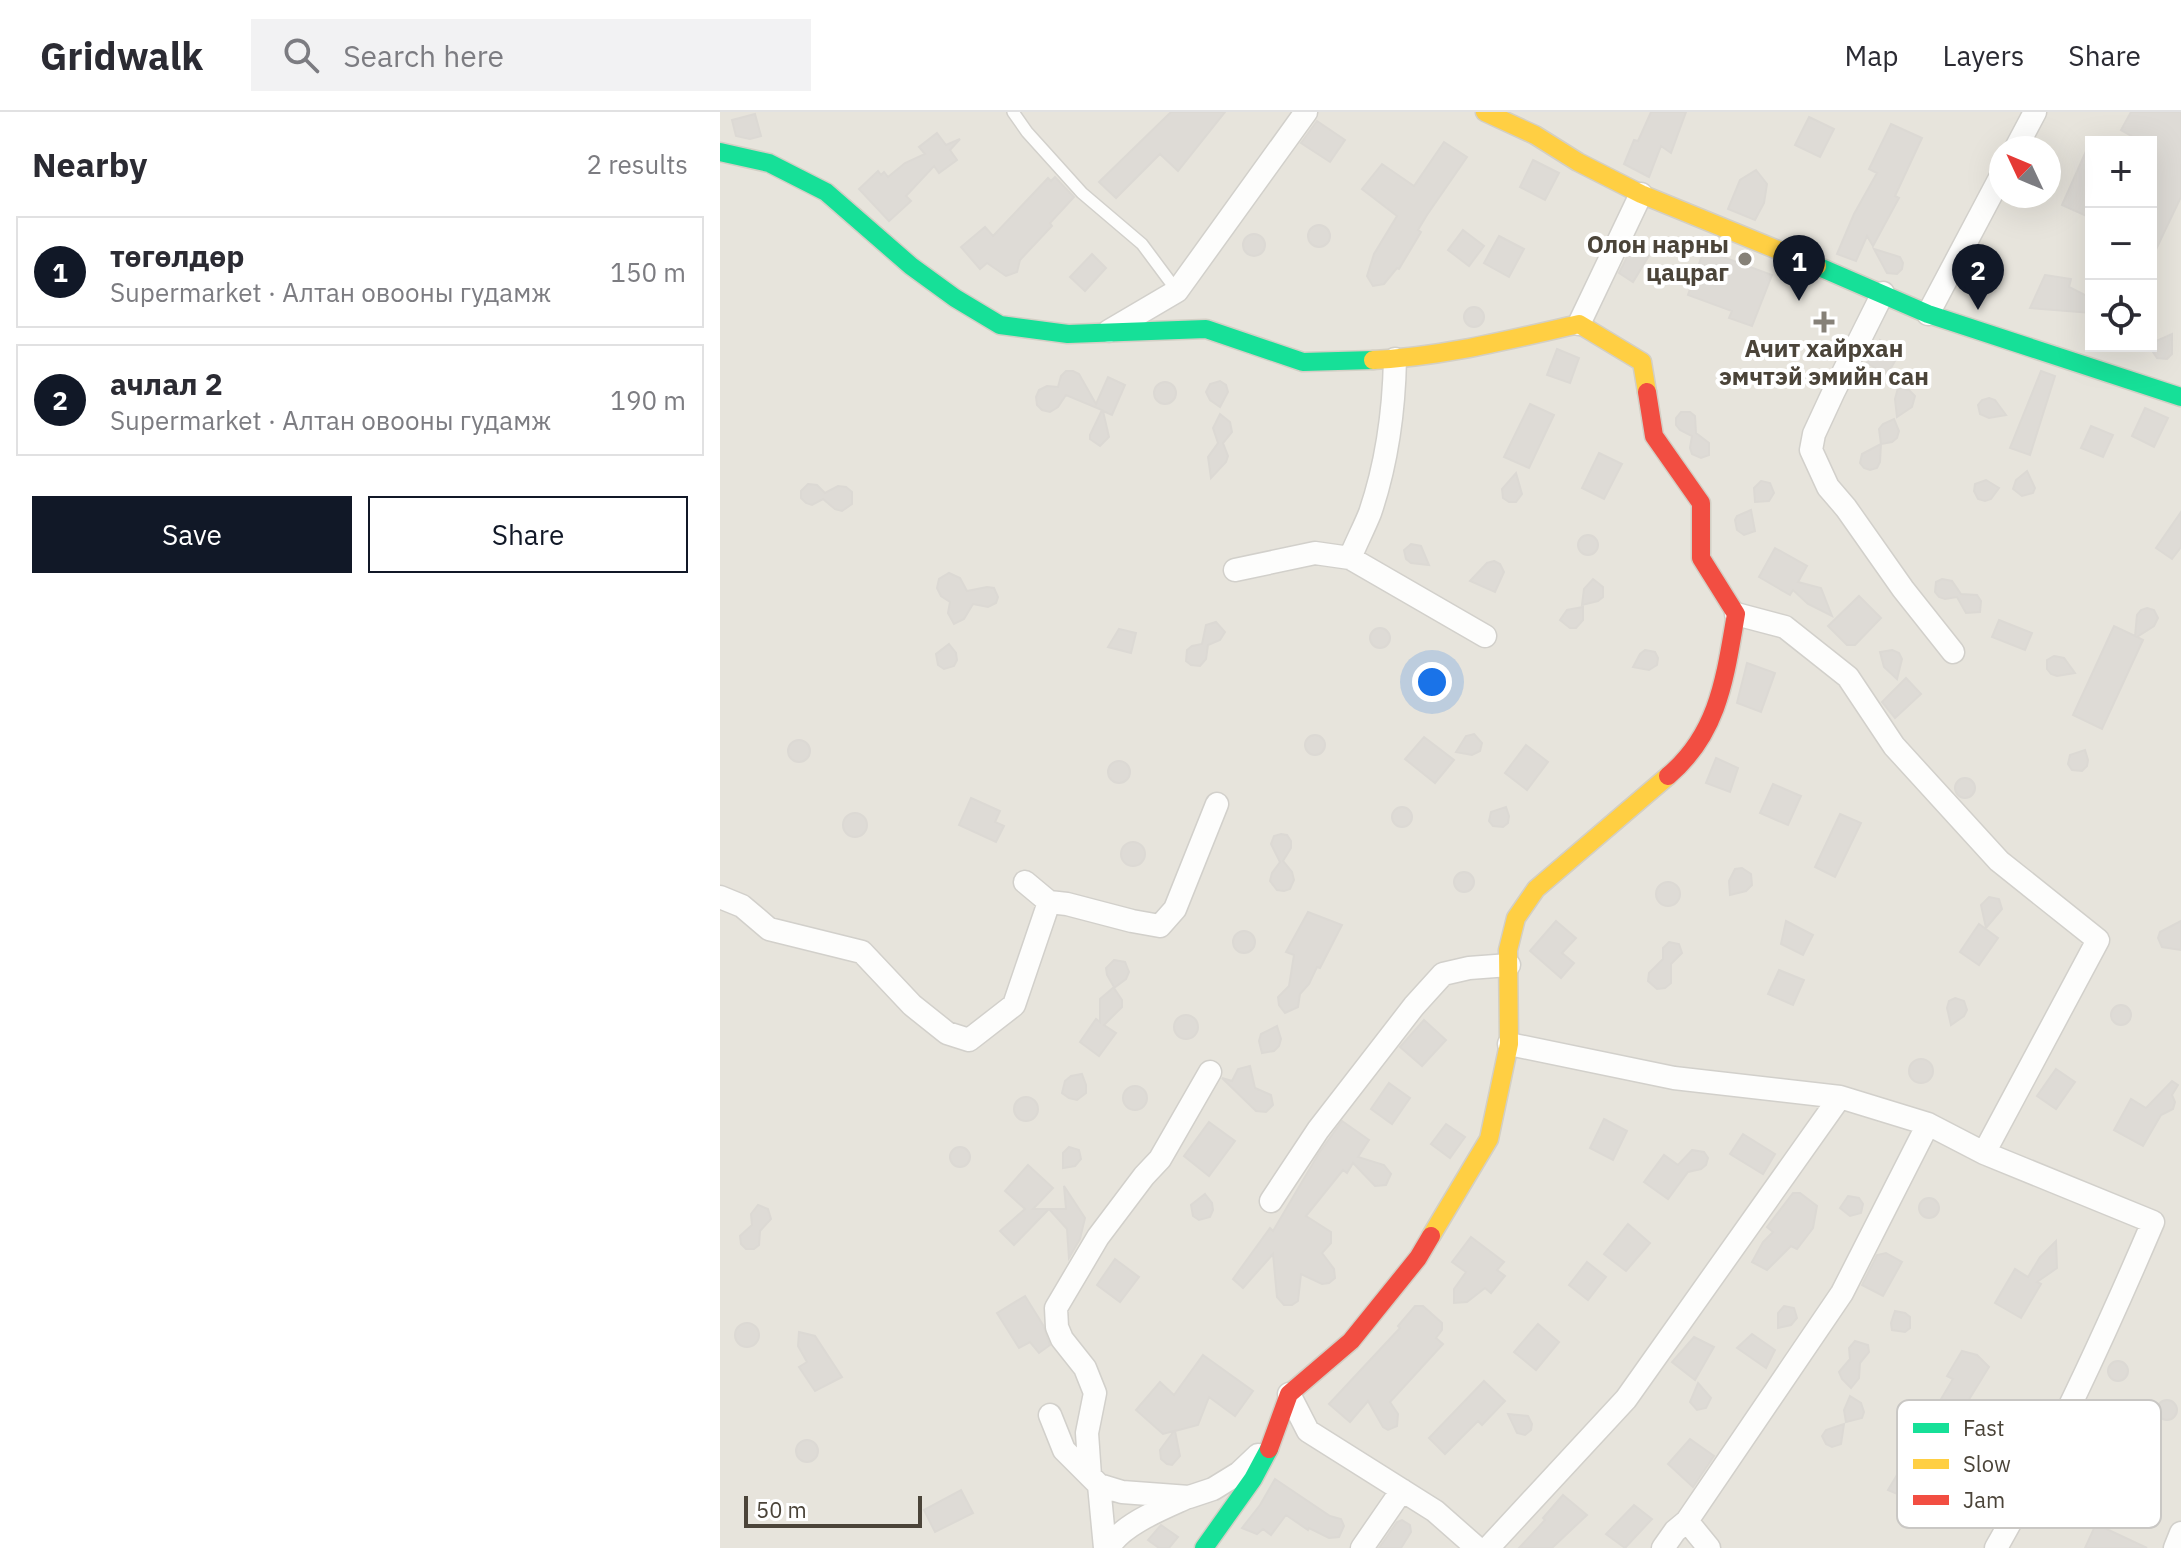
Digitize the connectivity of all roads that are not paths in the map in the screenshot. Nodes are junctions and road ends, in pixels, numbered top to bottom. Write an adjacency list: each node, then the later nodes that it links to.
1 (1013, 112): 9 (lane)
2 (1306, 112): 9 (street)
3 (1485, 112): 7 (street)
4 (2035, 112): 5 (street)
5 (2022, 136)
6 (720, 152): 13 (street)
7 (1641, 194): 10 (street); 12 (street)
8 (1989, 199): 11 (street)
9 (1177, 291): 13 (street)
10 (1883, 293): 11 (street); 20 (street)
11 (1928, 314): 15 (street)
12 (1579, 324): 14 (street); 18 (street)
13 (1104, 334): 14 (street)
14 (1395, 359): 16 (street)
15 (2181, 397)
16 (1350, 558): 17 (street); 19 (street)
17 (1235, 570)
18 (1736, 614): 25 (street); 30 (street)
19 (1485, 636)
20 (1953, 652)
21 (1217, 804): 24 (street)
22 (1025, 882): 24 (street)
23 (720, 897): 24 (street)
24 (1049, 902)
25 (1509, 965): 26 (street); 31 (street)
26 (1509, 1044): 28 (street); 32 (street)
27 (1210, 1072): 36 (street)
28 (1840, 1097): 29 (street); 46 (street)
29 (1928, 1124): 30 (street); 39 (street)
30 (1984, 1153): 33 (street)
31 (1271, 1201)
32 (1289, 1394): 35 (street); 37 (street)
33 (2070, 1400)
34 (1050, 1415): 36 (street)
35 (1271, 1444): 38 (street); 43 (street)
36 (1095, 1481): 38 (street); 42 (street)
37 (1402, 1490): 44 (street); 45 (street)
38 (1189, 1497): 42 (street)
39 (1687, 1521): 47 (street); 48 (street)
40 (2007, 1528): 49 (street)
41 (2181, 1533): 50 (street)
42 (1107, 1548)
43 (1204, 1548)
44 (1362, 1548)
45 (1477, 1548)
46 (1488, 1548)
47 (1663, 1548)
48 (1709, 1548)
49 (1996, 1548)
50 (2175, 1548)

